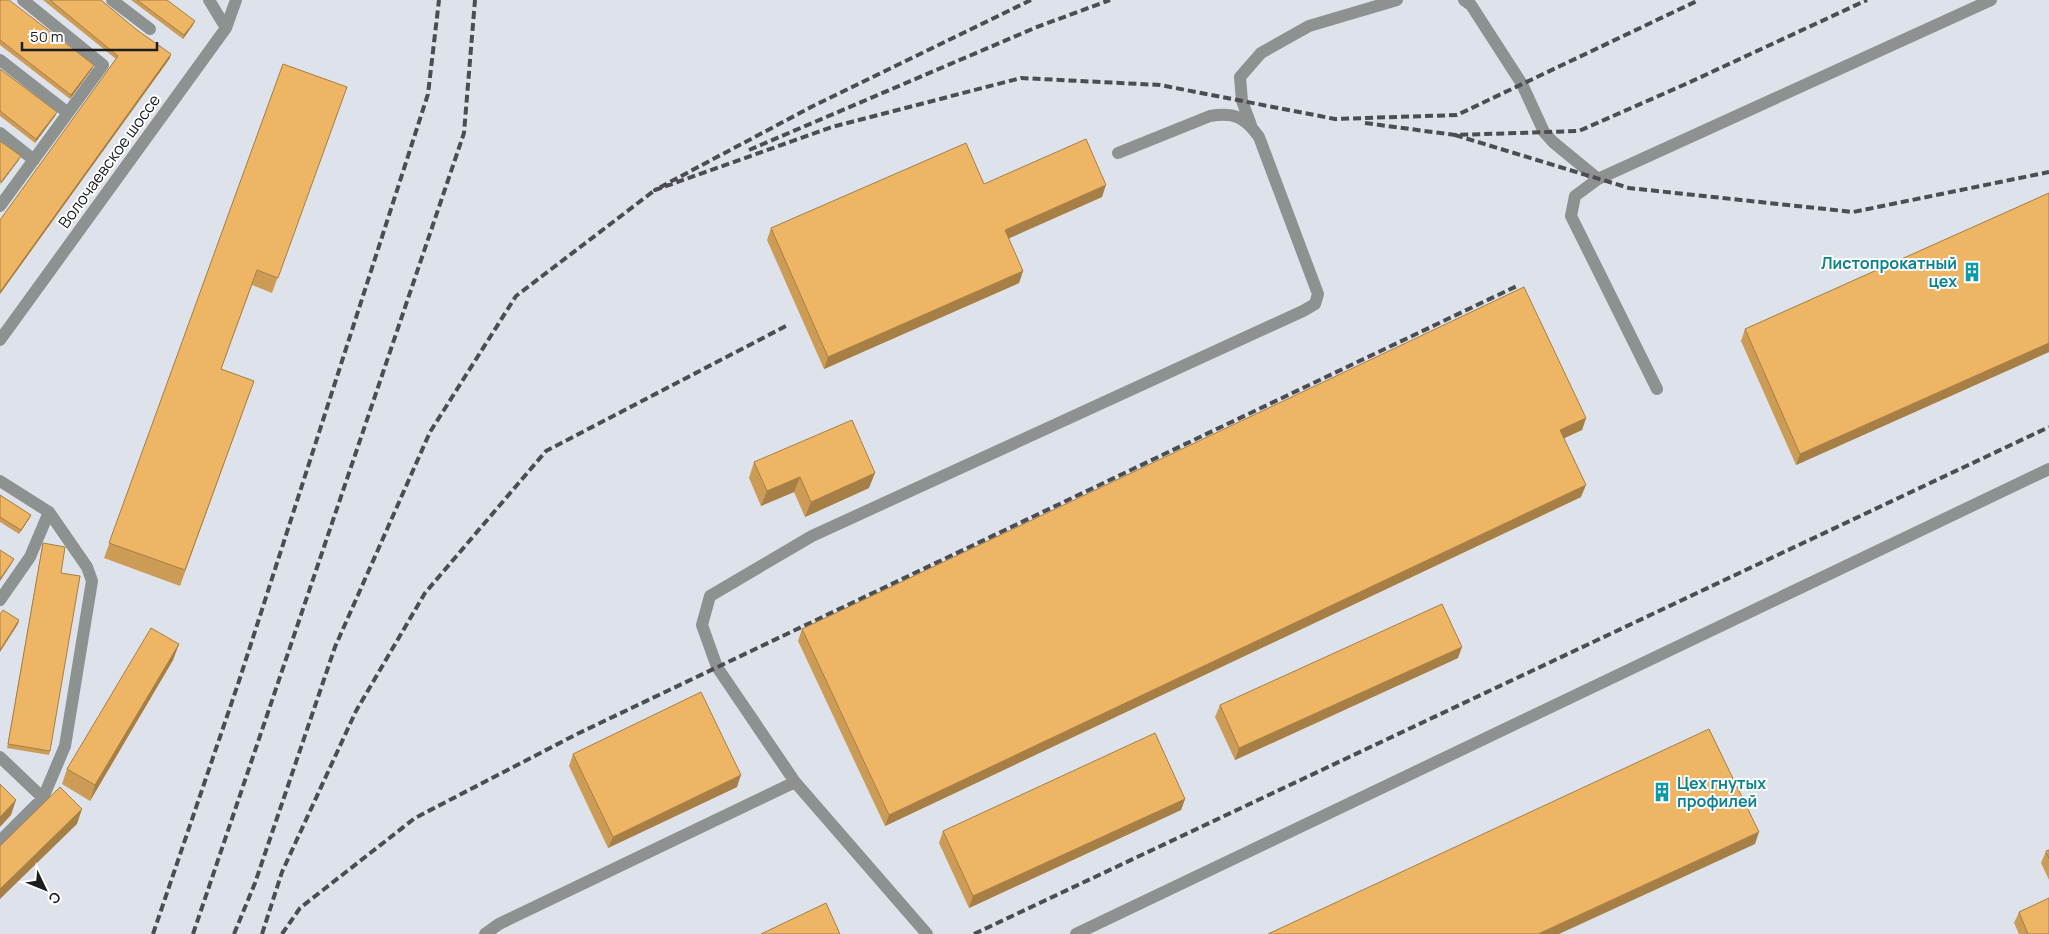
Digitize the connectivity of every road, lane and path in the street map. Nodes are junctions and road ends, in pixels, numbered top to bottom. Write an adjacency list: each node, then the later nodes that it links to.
1 (23, 0): 11 (street)
2 (112, 0): 9 (street)
3 (208, 0): 8 (street)
4 (236, 0): 8 (street, Волочаевское шоссе)
5 (1396, 0): 12 (street)
6 (1464, 0): 16 (street)
7 (1991, 0): 16 (street)
8 (226, 28): 18 (street, Волочаевское шоссе)
9 (150, 29)
10 (0, 60): 11 (street)
11 (68, 113): 15 (street)
12 (1251, 125): 14 (street); 25 (street)
13 (0, 133): 15 (street)
14 (1118, 153)
15 (34, 160): 17 (street)
16 (1598, 179): 19 (street)
17 (1, 202)
18 (0, 340)
19 (1657, 389)
20 (2049, 469): 30 (street)
21 (0, 481): 22 (street)
22 (49, 512): 23 (street); 26 (street)
23 (0, 600)
24 (0, 757): 26 (street)
25 (795, 782): 28 (street); 29 (street)
26 (43, 798): 27 (street)
27 (0, 842)
28 (485, 934)
29 (927, 934)
30 (1076, 934)

